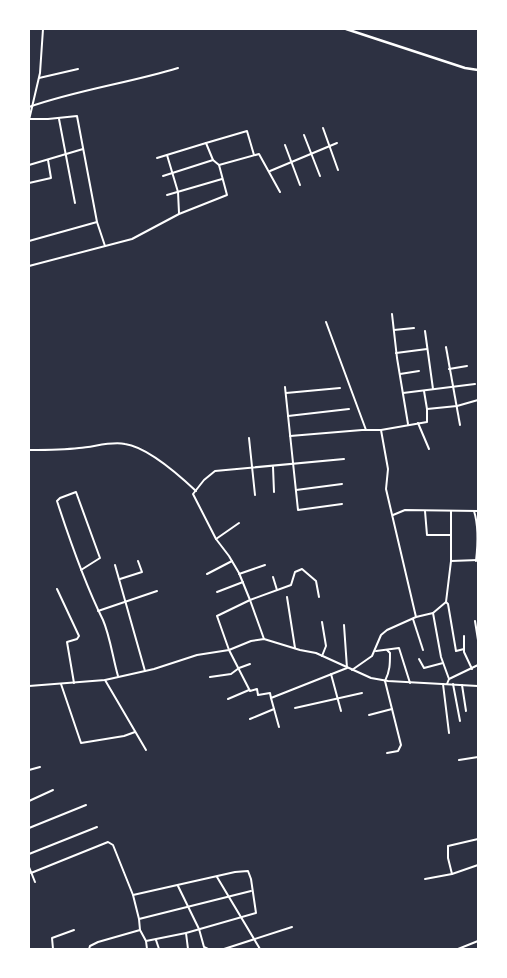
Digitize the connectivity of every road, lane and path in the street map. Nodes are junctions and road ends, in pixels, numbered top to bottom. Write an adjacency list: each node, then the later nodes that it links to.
1 (43, 29): 6 (street)
2 (346, 29): 5 (street)
3 (178, 68): 7 (street)
4 (78, 69): 6 (street)
5 (478, 70)
6 (39, 78): 7 (street)
7 (33, 106): 8 (street); 10 (street)
8 (29, 107)
9 (59, 118): 10 (street); 17 (street); 18 (street)
10 (29, 119)
11 (323, 128): 16 (street)
12 (304, 135): 19 (street)
13 (206, 143): 20 (street); 21 (street); 24 (street)
14 (337, 143): 16 (street)
15 (285, 145): 25 (street)
16 (330, 146): 19 (street); 28 (street)
17 (83, 149): 18 (street); 41 (street)
18 (65, 154): 23 (street); 39 (street)
19 (312, 154): 25 (street); 32 (street)
20 (167, 155): 22 (street); 30 (street)
21 (254, 155): 27 (street); 29 (street)
22 (156, 158)
23 (48, 160): 26 (street); 34 (street)
24 (213, 160): 27 (street); 30 (street)
25 (291, 162): 29 (street); 35 (street)
26 (29, 165)
27 (219, 166): 33 (street)
28 (338, 170)
29 (270, 171): 37 (street)
30 (173, 173): 31 (street); 36 (street)
31 (163, 176)
32 (320, 176)
33 (222, 179): 36 (street); 40 (street)
34 (29, 183)
35 (300, 185)
36 (178, 192): 38 (street); 40 (street)
37 (280, 192)
38 (167, 195)
39 (74, 203)
40 (179, 214): 43 (street)
41 (98, 222): 42 (street); 43 (street)
42 (29, 241)
43 (105, 246): 44 (street)
44 (29, 266)
45 (392, 314): 48 (street)
46 (326, 322): 73 (street)
47 (414, 328): 48 (street)
48 (394, 330): 52 (street)
49 (425, 331): 51 (street)
50 (446, 347): 54 (street)
51 (427, 349): 52 (street); 61 (street)
52 (396, 353): 56 (street)
53 (466, 366): 54 (street)
54 (449, 369): 59 (street)
55 (419, 371): 56 (street)
56 (400, 374): 64 (street)
57 (475, 384): 59 (street)
58 (285, 387): 63 (street)
59 (452, 387): 61 (street); 66 (street)
60 (340, 388): 63 (street)
61 (433, 390): 62 (street)
62 (424, 391): 64 (street); 68 (street)
63 (286, 394): 69 (street)
64 (402, 394): 71 (street)
65 (478, 400): 66 (street)
66 (457, 406): 68 (street); 72 (street)
67 (349, 409): 69 (street)
68 (427, 409): 70 (street)
69 (288, 416): 75 (street)
70 (418, 423): 71 (street); 77 (street)
71 (408, 424): 74 (street)
72 (460, 425)
73 (366, 430): 74 (street); 75 (street)
74 (381, 430): 93 (street)
75 (290, 436): 80 (street)
76 (249, 438): 82 (street)
77 (429, 448)
78 (29, 450): 85 (street)
79 (344, 459): 80 (street)
80 (293, 464): 81 (street); 84 (street)
81 (273, 466): 82 (street); 86 (street)
82 (252, 467): 85 (street); 87 (street)
83 (342, 484): 84 (street)
84 (296, 490): 88 (street)
85 (196, 491): 96 (street)
86 (274, 492)
87 (255, 495)
88 (342, 504)
89 (425, 511): 90 (street); 93 (street); 95 (street)
90 (451, 511): 91 (street); 95 (street)
91 (474, 511): 92 (street); 97 (street)
92 (478, 511)
93 (393, 515): 120 (street)
94 (239, 523): 96 (street)
95 (451, 536): 100 (street)
96 (216, 539): 99 (street)
97 (477, 560): 100 (street)
98 (138, 561): 107 (street)
99 (232, 561): 104 (street); 105 (street)
100 (451, 561): 117 (street)
101 (114, 565): 107 (street)
102 (265, 565): 105 (street)
103 (81, 570): 103 (street); 118 (street)
104 (207, 574)
105 (239, 574): 108 (street)
106 (272, 577): 110 (street)
107 (120, 579): 116 (street)
108 (243, 582): 112 (street); 115 (street)
109 (57, 589): 149 (street)
110 (277, 590): 114 (street); 115 (street)
111 (157, 591): 116 (street)
112 (217, 592)
113 (287, 597): 127 (street)
114 (319, 597)
115 (250, 600): 125 (street); 129 (street)
116 (126, 601): 118 (street); 142 (street)
117 (446, 602): 119 (street); 128 (street)
118 (97, 611): 144 (street)
119 (433, 613): 120 (street); 135 (street)
120 (414, 617): 130 (street); 132 (street)
121 (475, 621): 126 (street)
122 (322, 622): 133 (street)
123 (344, 625): 139 (street)
124 (464, 636): 128 (street)
125 (264, 639): 127 (street); 129 (street)
126 (478, 640)
127 (295, 648): 133 (street)
128 (464, 649): 140 (street)
129 (229, 650): 138 (street); 142 (street)
130 (375, 650): 131 (street); 141 (street)
131 (387, 650): 148 (street); 150 (street)
132 (423, 650)
133 (322, 656): 139 (street)
134 (419, 659): 135 (street)
135 (443, 663): 146 (street)
136 (250, 664): 138 (street)
137 (478, 666): 140 (street)
138 (239, 668): 145 (street); 158 (street)
139 (347, 668): 141 (street); 143 (street)
140 (472, 669): 146 (street)
141 (352, 670): 148 (street)
142 (145, 671): 144 (street)
143 (331, 674): 160 (street); 162 (street)
144 (118, 676): 147 (street)
145 (210, 677)
146 (448, 679): 153 (street)
147 (105, 680): 149 (street); 172 (street)
148 (385, 681): 150 (street); 165 (street)
149 (74, 683): 151 (street)
150 (410, 683): 152 (street)
151 (61, 684): 156 (street); 172 (street)
152 (443, 684): 153 (street); 173 (street)
153 (446, 684): 154 (street)
154 (453, 684): 155 (street); 170 (street)
155 (462, 685): 157 (street); 167 (street)
156 (29, 686)
157 (478, 686)
158 (249, 690): 160 (street); 161 (street)
159 (362, 694): 162 (street)
160 (271, 698): 164 (street)
161 (228, 699)
162 (338, 700): 163 (street); 166 (street)
163 (295, 708)
164 (274, 709): 169 (street); 171 (street)
165 (392, 709): 168 (street); 175 (street)
166 (341, 710)
167 (466, 711)
168 (369, 715)
169 (250, 720)
170 (460, 721)
171 (279, 727)
172 (135, 732): 174 (street)
173 (449, 733)
174 (146, 750)
175 (387, 753)
176 (478, 757): 177 (street)
177 (459, 760)
178 (40, 767): 179 (street)
179 (29, 770)
180 (54, 790): 181 (street)
181 (29, 801)
182 (86, 806): 184 (street)
183 (97, 826): 186 (street)
184 (29, 828)
185 (478, 840): 190 (street)
186 (29, 854)
187 (478, 865): 190 (street)
188 (29, 867): 189 (street)
189 (31, 873): 193 (street); 196 (street)
190 (452, 874): 192 (street)
191 (217, 877): 194 (street); 195 (street); 197 (street)
192 (425, 879)
193 (35, 882)
194 (178, 886): 196 (street); 198 (street)
195 (252, 891): 197 (street); 200 (street)
196 (133, 896): 199 (street)
197 (228, 898): 198 (street); 200 (street)
198 (188, 907): 199 (street); 204 (street)
199 (139, 919): 203 (street)
200 (240, 919): 204 (street); 206 (street)
201 (292, 927): 206 (street)
202 (74, 930): 210 (street)
203 (140, 930): 208 (street); 211 (street)
204 (199, 930): 205 (street); 215 (street)
205 (186, 934): 207 (street); 214 (street)
206 (253, 939): 216 (street); 217 (street)
207 (156, 940): 208 (street); 213 (street)
208 (146, 941): 212 (street)
209 (478, 941): 218 (street)
210 (53, 949)
211 (89, 949)
212 (147, 949)
213 (159, 949)
214 (188, 949)
215 (208, 949)
216 (224, 949)
217 (260, 949)
218 (458, 949)

